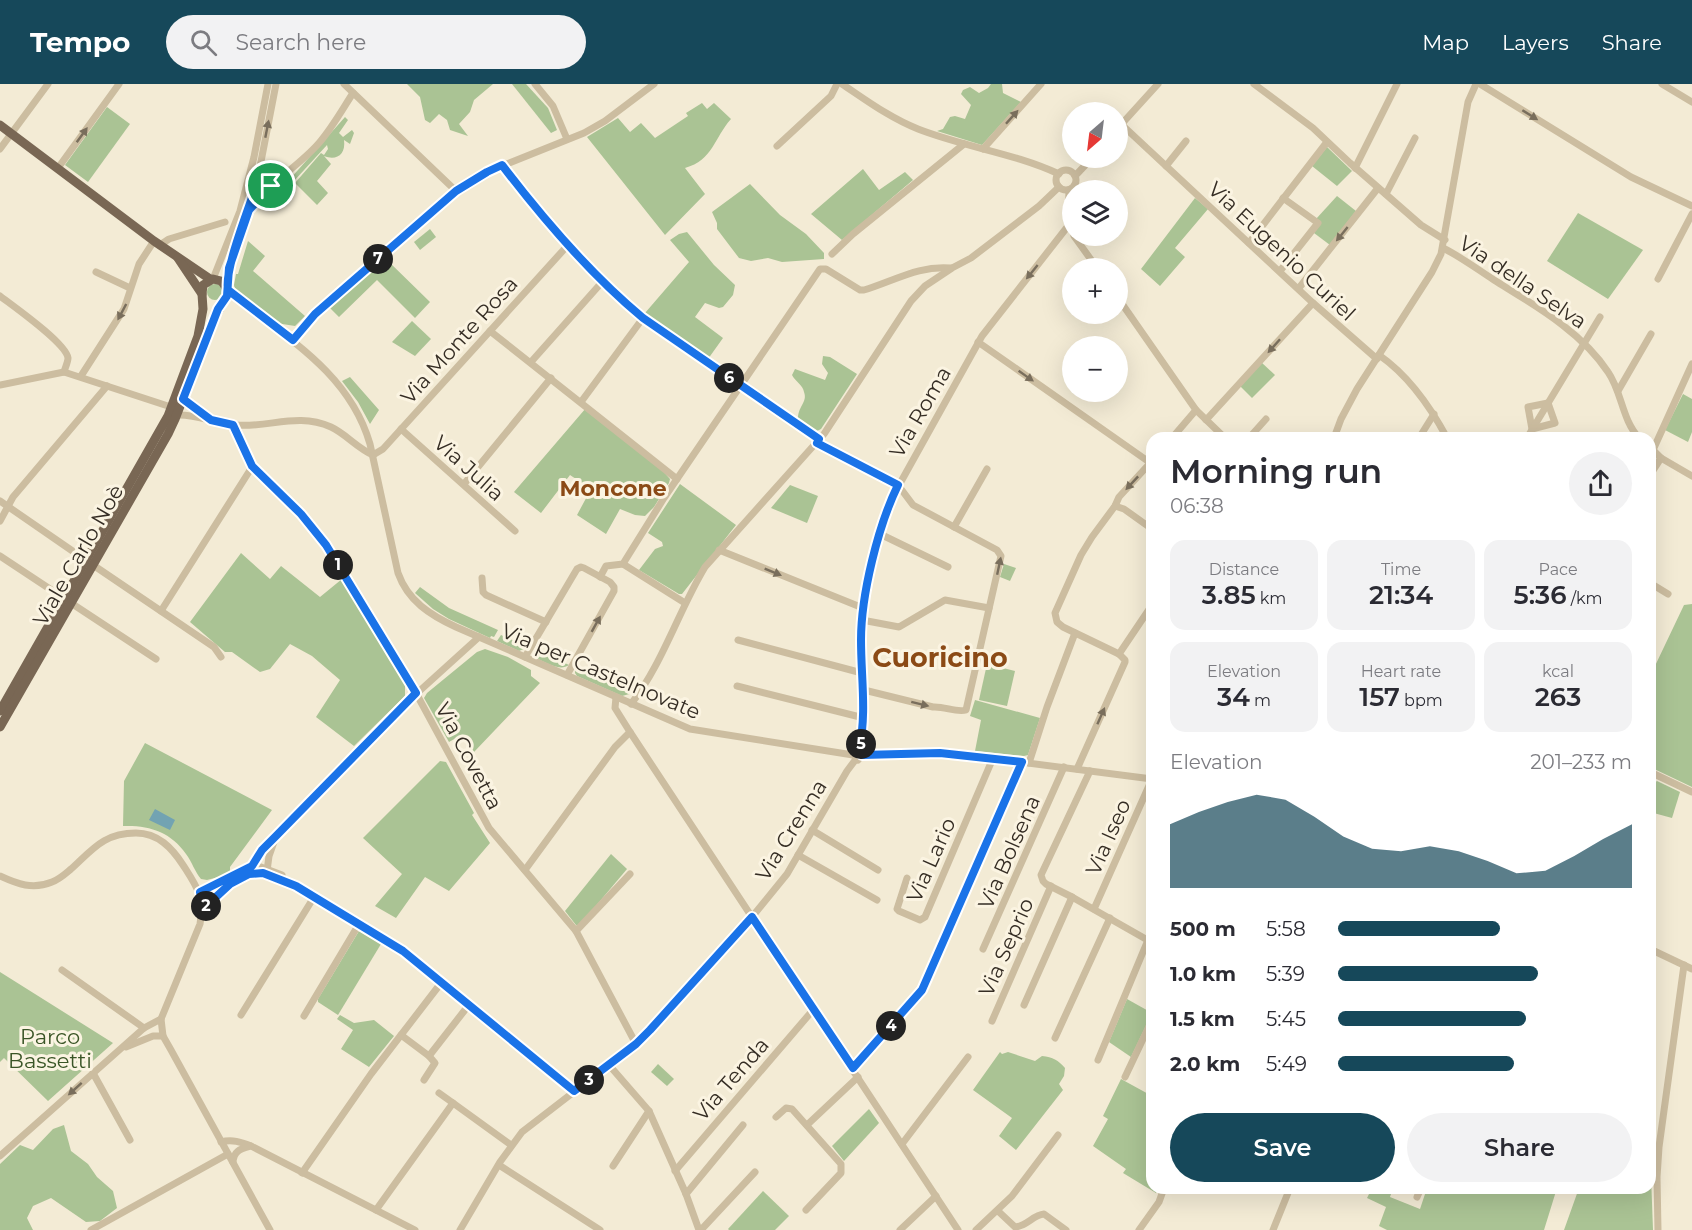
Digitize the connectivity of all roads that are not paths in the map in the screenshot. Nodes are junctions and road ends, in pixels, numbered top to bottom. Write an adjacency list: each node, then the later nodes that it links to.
1 (48, 84): 20 (street)
2 (268, 84): 60 (street)
3 (276, 84): 38 (street, one-way to 3)
4 (344, 84): 16 (street)
5 (535, 84): 23 (street)
6 (654, 84): 23 (street)
7 (837, 84): 27 (street)
8 (842, 84): 26 (street)
9 (1041, 84): 29 (street, one-way to 9)
10 (1254, 84): 25 (street, Via della Selva)
11 (1397, 84): 34 (street)
12 (1478, 84): 46 (street, one-way to 46); 53 (street)
13 (1662, 84): 17 (street)
14 (116, 85): 32 (street, one-way to 14)
15 (1154, 86): 18 (street)
16 (353, 93): 39 (street); 43 (street)
17 (1692, 102)
18 (1128, 116)
19 (0, 125): 20 (main road)
20 (11, 133): 28 (street); 32 (main road)
21 (1128, 134): 31 (street, Via Eugenio Curiel)
22 (1415, 138): 44 (street)
23 (567, 139): 30 (street)
24 (1186, 141): 31 (street)
25 (1328, 142): 34 (street, Via della Selva); 45 (street)
26 (964, 144): 29 (street); 55 (street)
27 (777, 146)
28 (0, 149)
29 (983, 149): 35 (street)
30 (502, 165): 43 (street); 54 (street)
31 (1166, 166): 51 (street, Via Eugenio Curiel)
32 (58, 168): 50 (main road)
33 (1083, 168): 36 (street)
34 (1355, 168): 42 (street, Via della Selva)
35 (1059, 174): 36 (street); 40 (street)
36 (1075, 176): 37 (street)
37 (1075, 180)
38 (257, 182): 39 (street); 47 (street)
39 (271, 186): 47 (street)
40 (1059, 187): 41 (street); 57 (street)
41 (1062, 188)
42 (1378, 188): 44 (street, Via della Selva); 65 (street, one-way to 65)
43 (456, 191): 76 (street)
44 (1386, 194): 53 (street, Via della Selva)
45 (1283, 198): 51 (street); 58 (street)
46 (1692, 206)
47 (249, 210): 64 (street)
48 (1692, 214): 61 (street)
49 (225, 222): 50 (street)
50 (157, 243): 56 (main road); 63 (street)
51 (1249, 243): 58 (street, Via Eugenio Curiel)
52 (1062, 244): 77 (street, Via Roma, one-way to 77)
53 (1444, 244): 78 (street, Via della Selva); 79 (street)
54 (568, 245): 62 (street); 74 (street, Via Monte Rosa)
55 (832, 254)
56 (178, 258): 60 (main road); 67 (main road)
57 (952, 268): 87 (street); 111 (street)
58 (1280, 271): 65 (street, Via Eugenio Curiel)
59 (96, 272): 63 (street)
60 (212, 279): 64 (main road); 67 (main road)
61 (1658, 279)
62 (603, 281): 73 (street); 80 (street)
63 (130, 288): 83 (street, one-way to 83)
64 (227, 288): 68 (main road); 70 (street)
65 (1299, 288): 69 (street, Via Eugenio Curiel)
66 (0, 296): 82 (street)
67 (202, 296): 68 (main road); 92 (main road, Viale Carlo Noè)
68 (223, 302): 70 (street); 89 (main road, Viale Carlo Noè)
69 (1313, 303): 79 (street, Via Eugenio Curiel); 98 (street, one-way to 98)
70 (244, 304): 76 (street)
71 (1128, 312): 93 (street)
72 (1600, 317): 78 (street, Via della Selva)
73 (643, 318): 87 (street); 90 (street)
74 (490, 330): 80 (street); 100 (street, Via Monte Rosa)
75 (1652, 334): 88 (street)
76 (293, 340): 113 (street)
77 (978, 342): 115 (street, one-way to 115); 123 (street, Via Roma)
78 (1584, 343): 88 (street, Via della Selva); 91 (street)
79 (1378, 357): 94 (street, Via Eugenio Curiel); 105 (street)
80 (531, 362): 84 (street)
81 (1692, 364): 110 (street)
82 (64, 372): 83 (street); 85 (street)
83 (81, 376): 86 (street)
84 (551, 378): 90 (street); 122 (street)
85 (0, 385)
86 (107, 386): 92 (street); 126 (street)
87 (741, 386): 111 (street); 121 (street)
88 (1618, 391): 109 (street, Via della Selva)
89 (183, 399): 95 (main road, Viale Carlo Noè); 97 (street)
90 (581, 402): 121 (street)
91 (1548, 403): 101 (street); 101 (street); 101 (street)
92 (171, 406): 134 (main road, Viale Carlo Noè)
93 (1196, 410): 98 (street); 102 (street)
94 (1434, 414): 106 (street); 107 (street, Via Eugenio Curiel)
95 (177, 415): 97 (street); 134 (main road, Viale Carlo Noè)
96 (1266, 419): 104 (street)
97 (211, 420): 99 (street)
98 (1206, 420): 103 (street)
99 (233, 425): 113 (street); 116 (street, Via Covetta)
100 (401, 429): 113 (street, Via Monte Rosa); 122 (street, Via Julia)
101 (1532, 429): 108 (street)
102 (1177, 432)
103 (1219, 432)
104 (1254, 432)
105 (1337, 432)
106 (1423, 432)
107 (1444, 432)
108 (1530, 432)
109 (1634, 432)
110 (1656, 439)
111 (818, 441): 123 (street); 132 (street)
112 (1656, 454): 114 (street)
113 (373, 455): 150 (street, Via per Castelnovate)
114 (1661, 458): 117 (street); 120 (street)
115 (1146, 459)
116 (252, 466): 145 (street); 160 (street, Via Covetta)
117 (1656, 466)
118 (987, 469): 129 (street)
119 (1146, 469): 125 (street, one-way to 125)
120 (1692, 476)
121 (677, 479): 135 (street)
122 (464, 484): 130 (street, Via Julia)
123 (898, 485): 129 (street); 131 (street, Via Roma)
124 (0, 501): 126 (street)
125 (1115, 506): 128 (street); 149 (street)
126 (8, 507): 127 (street); 134 (street)
127 (0, 521)
128 (1146, 525)
129 (954, 527): 144 (street, one-way to 129)
130 (515, 531)
131 (880, 534): 136 (street); 143 (street, Via Roma)
132 (719, 550): 142 (street); 143 (street, one-way to 143)
133 (0, 556): 141 (street)
134 (90, 563): 141 (main road, Viale Carlo Noè); 145 (street)
135 (623, 564): 137 (street); 142 (street)
136 (948, 567)
137 (600, 577): 148 (street); 157 (street, one-way to 137)
138 (482, 578): 148 (street)
139 (1656, 587): 140 (street)
140 (1668, 594)
141 (68, 601): 155 (street); 163 (main road, Viale Carlo Noè); 165 (main road, Viale Carlo Noè)
142 (685, 603): 162 (street)
143 (863, 608): 147 (street, Via Roma)
144 (989, 608): 147 (street); 159 (street, one-way to 144)
145 (161, 611): 153 (street)
146 (1146, 614): 152 (street)
147 (862, 620): 156 (street, Via Roma)
148 (546, 622): 154 (street)
149 (1075, 633): 152 (street); 169 (street)
150 (479, 637): 154 (street, Via per Castelnovate); 160 (street)
151 (738, 640): 156 (street)
152 (1119, 654): 171 (street, one-way to 152)
153 (221, 657)
154 (525, 657): 157 (street, Via per Castelnovate)
155 (156, 659)
156 (862, 672): 159 (street, Via Roma)
157 (567, 675): 161 (street, Via per Castelnovate)
158 (737, 686): 164 (street)
159 (864, 690): 164 (street, Via Roma)
160 (416, 693): 178 (street); 183 (street, Via Covetta)
161 (616, 698): 162 (street, Via per Castelnovate); 166 (street)
162 (631, 704): 167 (street, Via per Castelnovate)
163 (0, 711)
164 (864, 718): 167 (street, Via Roma)
165 (0, 727)
166 (630, 732): 183 (street); 195 (street)
167 (858, 755): 168 (street, Via per Castelnovate); 177 (street, Via Crenna)
168 (993, 758): 169 (street, Via per Castelnovate); 187 (street, Via Lario)
169 (1026, 762): 170 (street, Via per Castelnovate); 225 (street)
170 (1064, 767): 171 (street, Via per Castelnovate); 200 (street, Via Bolsena)
171 (1077, 769): 172 (street, Via per Castelnovate)
172 (1090, 771): 174 (street, Via per Castelnovate); 188 (street)
173 (1656, 775): 176 (street)
174 (1146, 778)
175 (1146, 792): 194 (street, Via Iseo)
176 (1692, 792)
177 (812, 830): 179 (street, Via Crenna); 184 (street)
178 (276, 836): 180 (street); 182 (street)
179 (798, 855): 192 (street, Via Lario); 195 (street, Via Crenna)
180 (258, 857): 181 (street); 182 (street)
181 (252, 866): 182 (street); 189 (street)
182 (264, 870): 190 (street); 193 (street)
183 (525, 870): 198 (street, Via Covetta)
184 (878, 870)
185 (630, 874): 198 (street)
186 (0, 876): 189 (street)
187 (907, 878)
188 (1051, 886): 191 (street); 213 (street, Via Seprio)
189 (200, 892): 193 (street)
190 (314, 897): 197 (street); 210 (street)
191 (1072, 897): 194 (street); 207 (street)
192 (877, 900)
193 (203, 909): 212 (street)
194 (1094, 909): 196 (street)
195 (752, 917): 209 (street); 219 (street, Via Crenna)
196 (1110, 918): 199 (street); 218 (street)
197 (359, 924): 206 (street); 211 (street)
198 (576, 931): 219 (street, Via Covetta)
199 (1146, 939)
200 (983, 949)
201 (1146, 950): 223 (street)
202 (1656, 952): 203 (street)
203 (1684, 965): 204 (street); 244 (street)
204 (1692, 969)
205 (62, 970): 214 (street)
206 (441, 983): 208 (street); 216 (street)
207 (1024, 1005)
208 (468, 1006): 221 (street); 230 (street)
209 (813, 1010): 225 (street); 250 (street, Via Tenda)
210 (241, 1015)
211 (304, 1016)
212 (161, 1019): 214 (street); 217 (street)
213 (992, 1021)
214 (144, 1028): 220 (street)
215 (1146, 1033): 228 (street)
216 (401, 1035): 221 (street); 252 (street)
217 (163, 1036): 220 (street); 239 (street)
218 (1055, 1038)
219 (636, 1044): 224 (street, Via Crenna)
220 (118, 1051): 226 (street)
221 (429, 1056): 229 (street)
222 (968, 1057): 240 (street)
223 (1098, 1060)
224 (609, 1065): 230 (street, Via Crenna); 233 (street)
225 (853, 1068): 227 (street)
226 (93, 1073): 238 (street); 246 (street, one-way to 246)
227 (858, 1077): 236 (street); 240 (street)
228 (1125, 1077)
229 (424, 1080)
230 (574, 1091): 241 (street, Via Crenna)
231 (439, 1093): 232 (street)
232 (453, 1103): 241 (street); 259 (street)
233 (649, 1111): 249 (street); 250 (street)
234 (776, 1117): 236 (street)
235 (743, 1125): 253 (street)
236 (807, 1125): 260 (street)
237 (1058, 1135): 261 (street)
238 (130, 1140)
239 (221, 1142): 243 (street); 245 (street)
240 (902, 1144): 257 (street)
241 (511, 1145): 248 (street, Via Crenna)
242 (1656, 1145): 244 (street)
243 (251, 1146): 247 (street); 252 (street)
244 (1659, 1146): 274 (street)
245 (228, 1154): 247 (street); 262 (street)
246 (0, 1156)
247 (233, 1163): 263 (street)
248 (499, 1165): 265 (street, Via Crenna); 266 (street)
249 (613, 1166)
250 (675, 1171): 253 (street)
251 (755, 1172): 267 (street)
252 (302, 1173): 259 (street)
253 (686, 1194): 267 (street)
254 (1162, 1194): 272 (street)
255 (1288, 1194): 273 (street)
256 (1418, 1194): 258 (street)
257 (936, 1196): 268 (street); 269 (street)
258 (1417, 1197)
259 (376, 1210): 264 (street)
260 (806, 1210)
261 (998, 1211): 270 (street); 271 (street)
262 (91, 1230)
263 (270, 1230)
264 (415, 1230)
265 (460, 1230)
266 (600, 1230)
267 (700, 1230)
268 (900, 1230)
269 (958, 1230)
270 (976, 1230)
271 (1066, 1230)
272 (1139, 1230)
273 (1273, 1230)
274 (1658, 1230)

